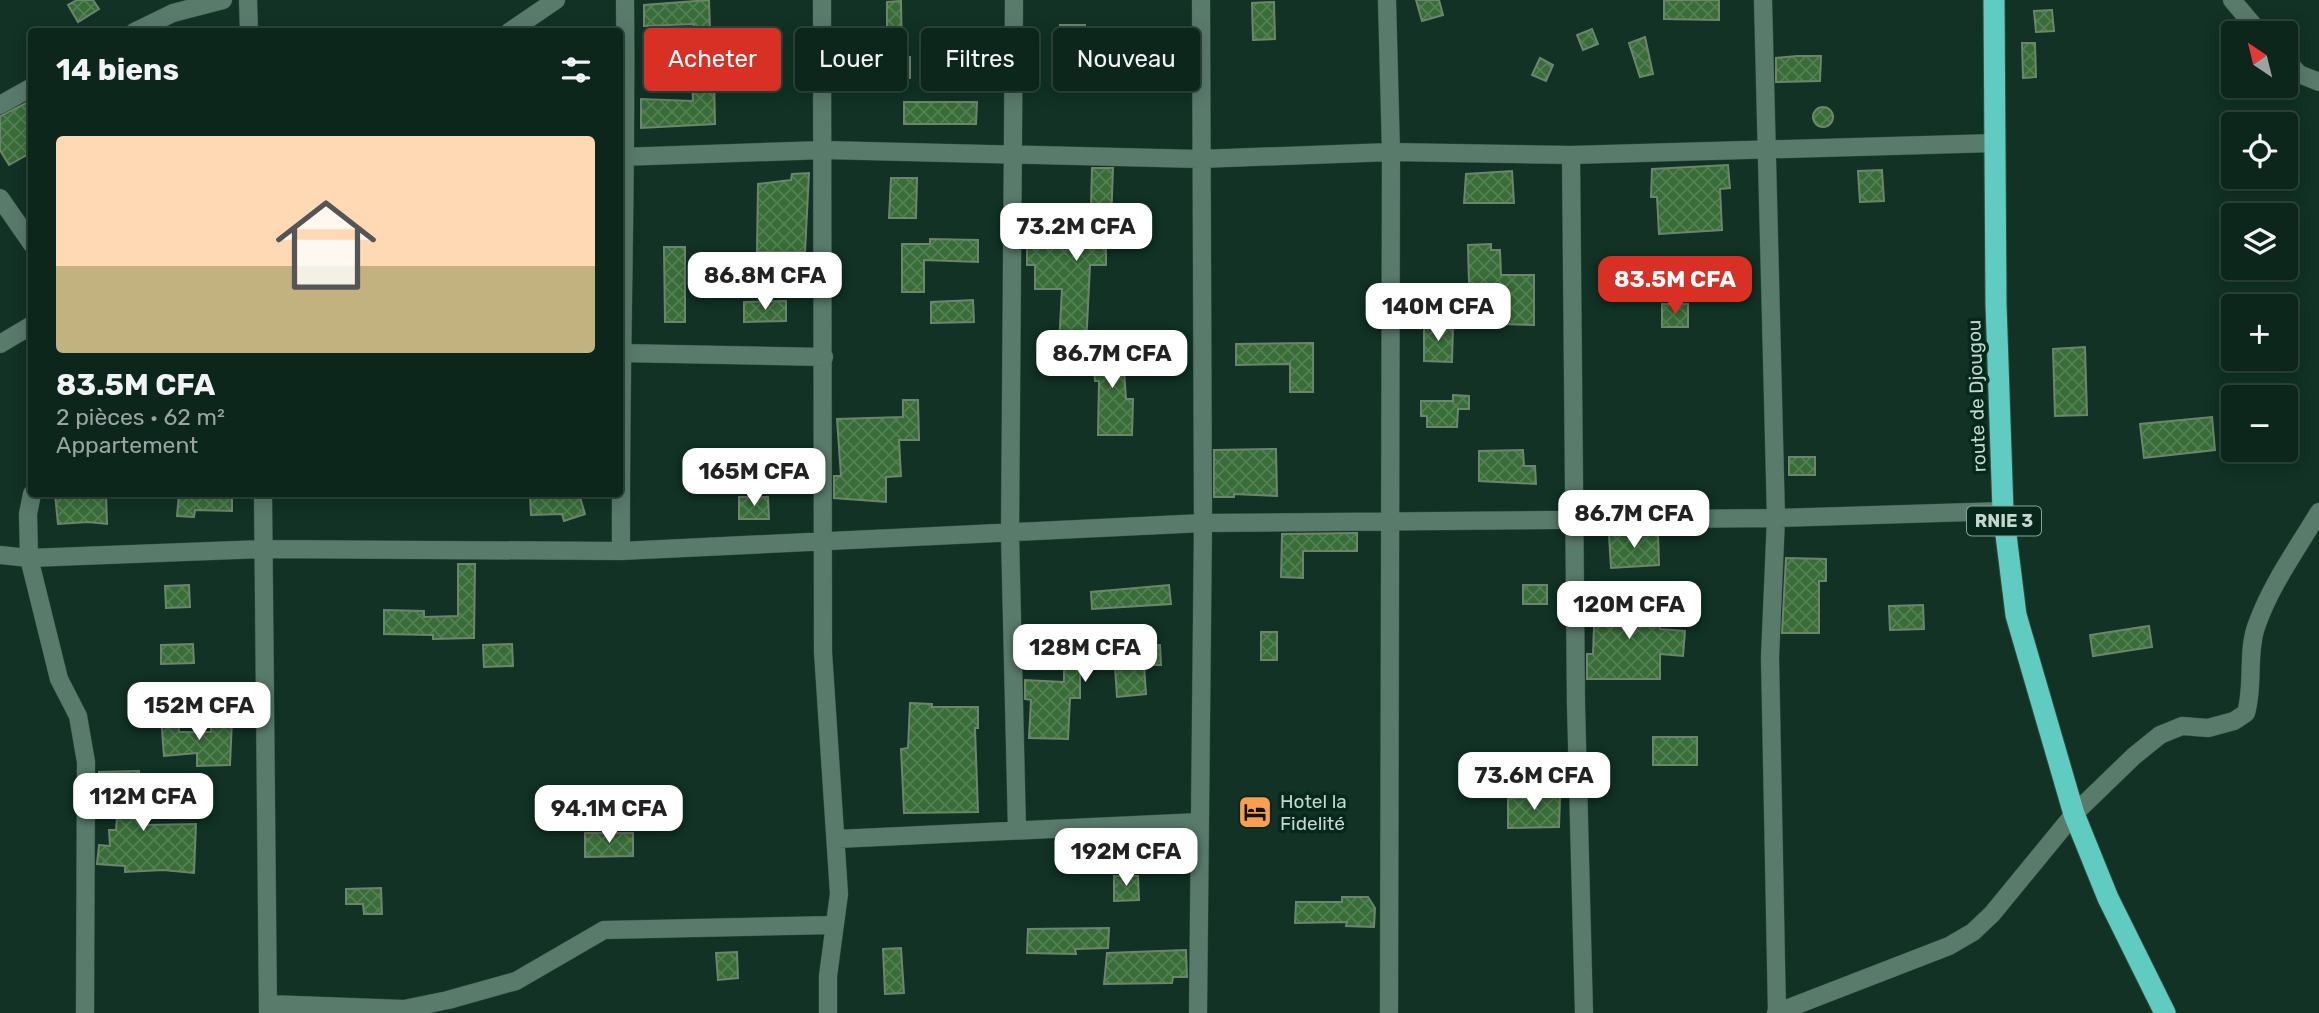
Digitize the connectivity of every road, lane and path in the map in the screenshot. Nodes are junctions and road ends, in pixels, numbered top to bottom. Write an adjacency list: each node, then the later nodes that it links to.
1 (223, 0): 13 (street)
2 (247, 0): 14 (street)
3 (556, 0): 15 (street)
4 (625, 0): 26 (street)
5 (822, 0): 21 (street)
6 (1014, 0): 25 (street)
7 (1201, 0): 27 (street)
8 (1387, 0): 23 (street)
9 (1763, 0): 22 (street)
10 (1994, 0): 20 (highway, route de Djougou / RNIE 3)
11 (2232, 0): 12 (street)
12 (2250, 21)
13 (142, 28)
14 (249, 28)
15 (515, 28)
16 (2298, 72): 17 (street)
17 (2319, 82)
18 (28, 89): 19 (street)
19 (0, 106)
20 (1995, 143): 22 (street); 37 (highway, route de Djougou / RNIE 3)
21 (824, 150): 25 (street); 26 (street); 33 (street)
22 (1766, 150): 24 (street); 39 (street)
23 (1391, 152): 24 (street); 27 (street); 41 (street)
24 (1570, 155): 40 (street)
25 (1013, 156): 27 (street); 43 (street)
26 (623, 157)
27 (1200, 159): 42 (street)
28 (0, 198): 29 (street)
29 (28, 238)
30 (28, 327): 31 (street)
31 (0, 344)
32 (623, 353): 33 (street)
33 (824, 357): 44 (street)
34 (31, 497): 48 (street)
35 (263, 497): 45 (street)
36 (621, 497): 46 (street)
37 (2003, 512): 39 (street); 49 (highway, route de Djougou / RNIE 3)
38 (2319, 512): 49 (street)
39 (1776, 518): 40 (street); 60 (street)
40 (1575, 519): 41 (street); 59 (street)
41 (1391, 522): 42 (street); 58 (street)
42 (1203, 523): 43 (street); 50 (street)
43 (1010, 535): 44 (street); 51 (street)
44 (825, 541): 46 (street); 52 (street)
45 (264, 549): 46 (street); 48 (street); 54 (street)
46 (621, 551)
47 (0, 555): 48 (street)
48 (29, 558): 55 (street)
49 (2074, 814): 60 (street); 61 (highway, route de Djougou / RNIE 3)
50 (1200, 822): 51 (street); 57 (street)
51 (1017, 830): 52 (street)
52 (837, 839): 53 (street)
53 (833, 925): 54 (street); 56 (street)
54 (268, 1009)
55 (85, 1013)
56 (828, 1013)
57 (1198, 1013)
58 (1389, 1013)
59 (1584, 1013)
60 (1777, 1013)
61 (2165, 1013)

